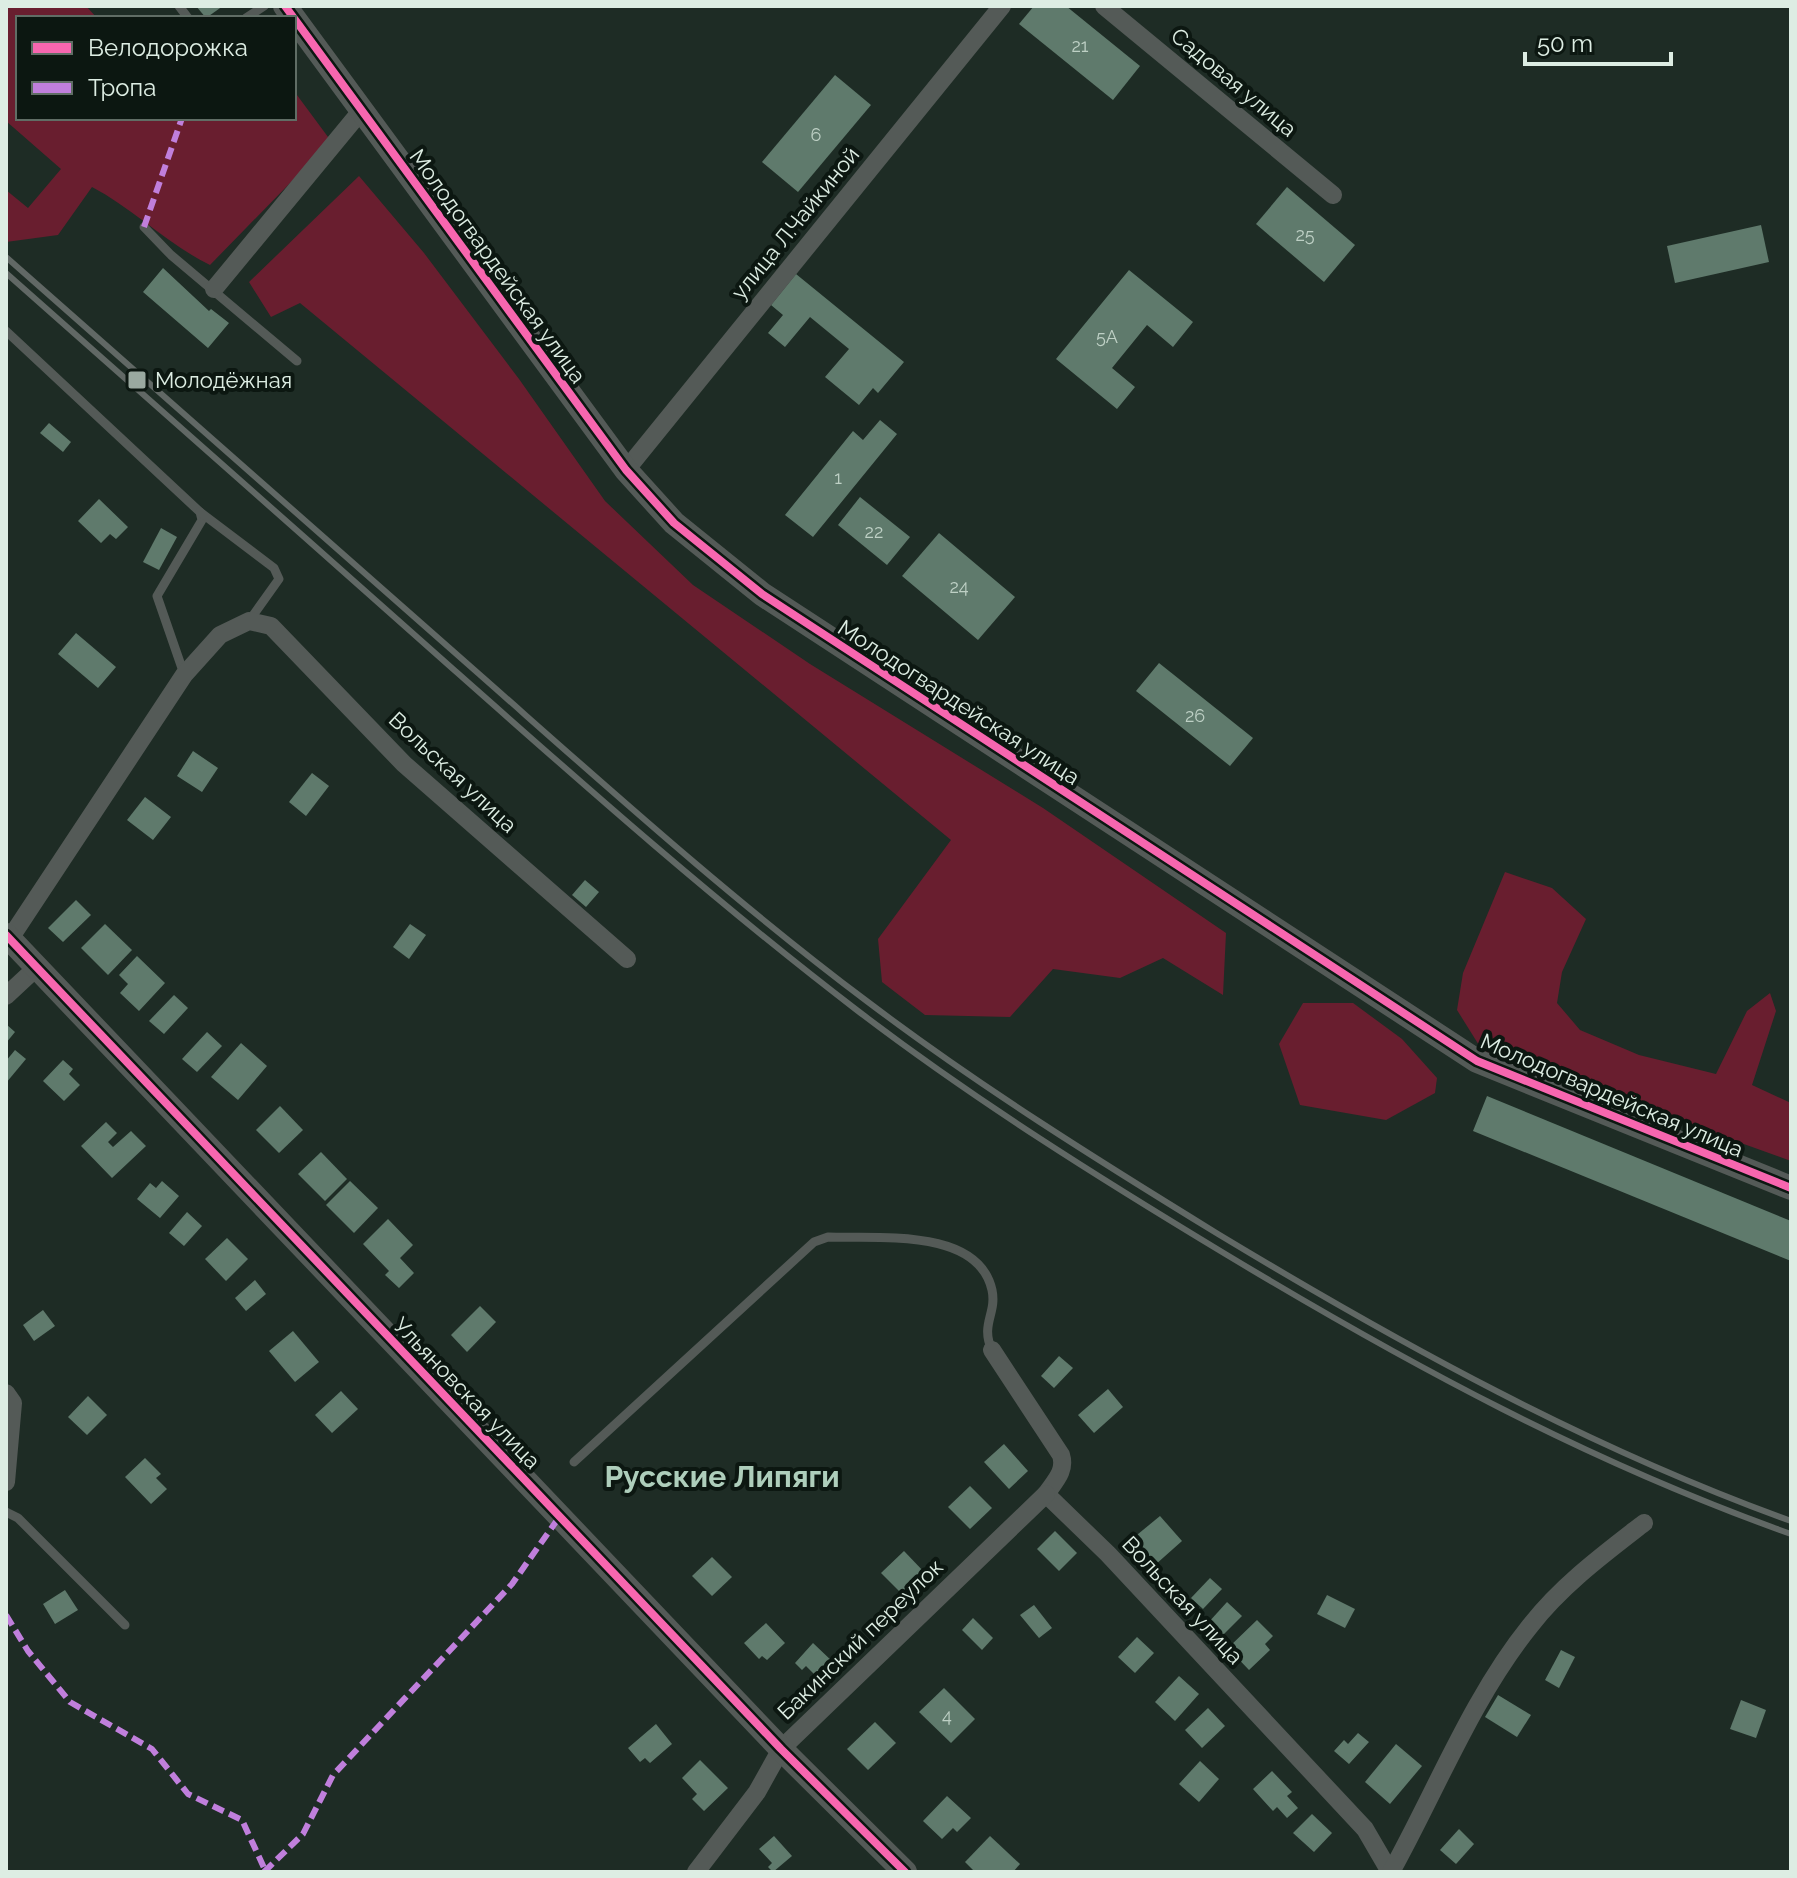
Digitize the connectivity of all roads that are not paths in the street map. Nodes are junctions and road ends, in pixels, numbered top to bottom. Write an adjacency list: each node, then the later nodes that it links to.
1 (1002, 6): 10 (street, улица Л.Чайкиной)
2 (1104, 6): 5 (street, Садовая улица)
3 (296, 21): 4 (street, Молодогвардейская улица)
4 (361, 111): 7 (street); 10 (street, Молодогвардейская улица)
5 (1333, 195)
6 (144, 227): 7 (lane)
7 (214, 289): 9 (lane)
8 (6, 331): 11 (lane)
9 (297, 361)
10 (626, 470): 18 (street, Молодогвардейская улица)
11 (200, 512): 12 (lane); 13 (lane)
12 (249, 621): 13 (street); 15 (street, Вольская улица)
13 (184, 675): 14 (street)
14 (8, 938): 16 (street, Ульяновская улица)
15 (627, 959)
16 (35, 969): 17 (street); 27 (street, Ульяновская улица)
17 (6, 996)
18 (1791, 1188)
19 (992, 1350): 21 (lane); 23 (street)
20 (6, 1393): 22 (street)
21 (574, 1462)
22 (6, 1482)
23 (1046, 1494): 27 (street, Бакинский переулок); 30 (street, Вольская улица)
24 (6, 1512): 26 (lane)
25 (1644, 1523): 30 (street)
26 (125, 1625)
27 (781, 1749): 28 (street, Бакинский переулок); 29 (street, Ульяновская улица)
28 (696, 1872)
29 (905, 1872)
30 (1390, 1872)

